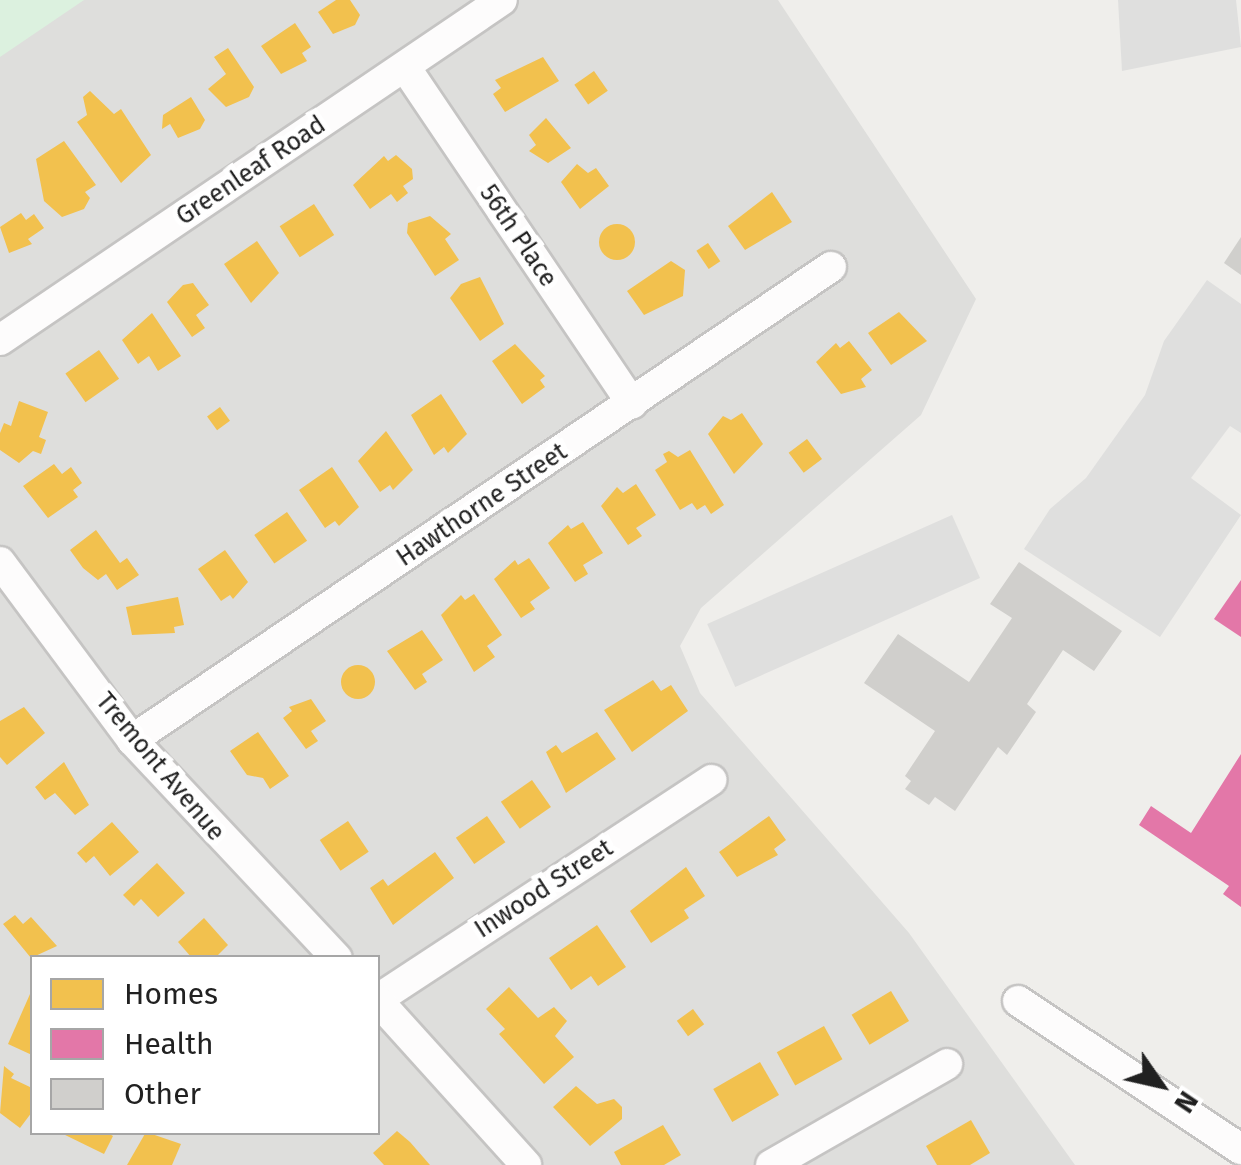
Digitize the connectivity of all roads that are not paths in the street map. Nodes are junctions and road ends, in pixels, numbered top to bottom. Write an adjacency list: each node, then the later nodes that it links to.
1 (502, 0): 2 (street, Greenleaf Road)
2 (406, 67): 4 (street, Greenleaf Road); 5 (street, 56th Place)
3 (831, 266): 5 (street, Hawthorne Street)
4 (0, 340)
5 (632, 404): 7 (street, Hawthorne Street)
6 (0, 562): 7 (street, Tremont Avenue)
7 (132, 740): 9 (street, Tremont Avenue)
8 (711, 780): 10 (street, Inwood Street)
9 (334, 955)
10 (380, 999)
11 (380, 1002): 15 (street)
12 (1018, 1002): 14 (street)
13 (947, 1064): 16 (street)
14 (1241, 1149)
15 (526, 1165)
16 (771, 1165)

